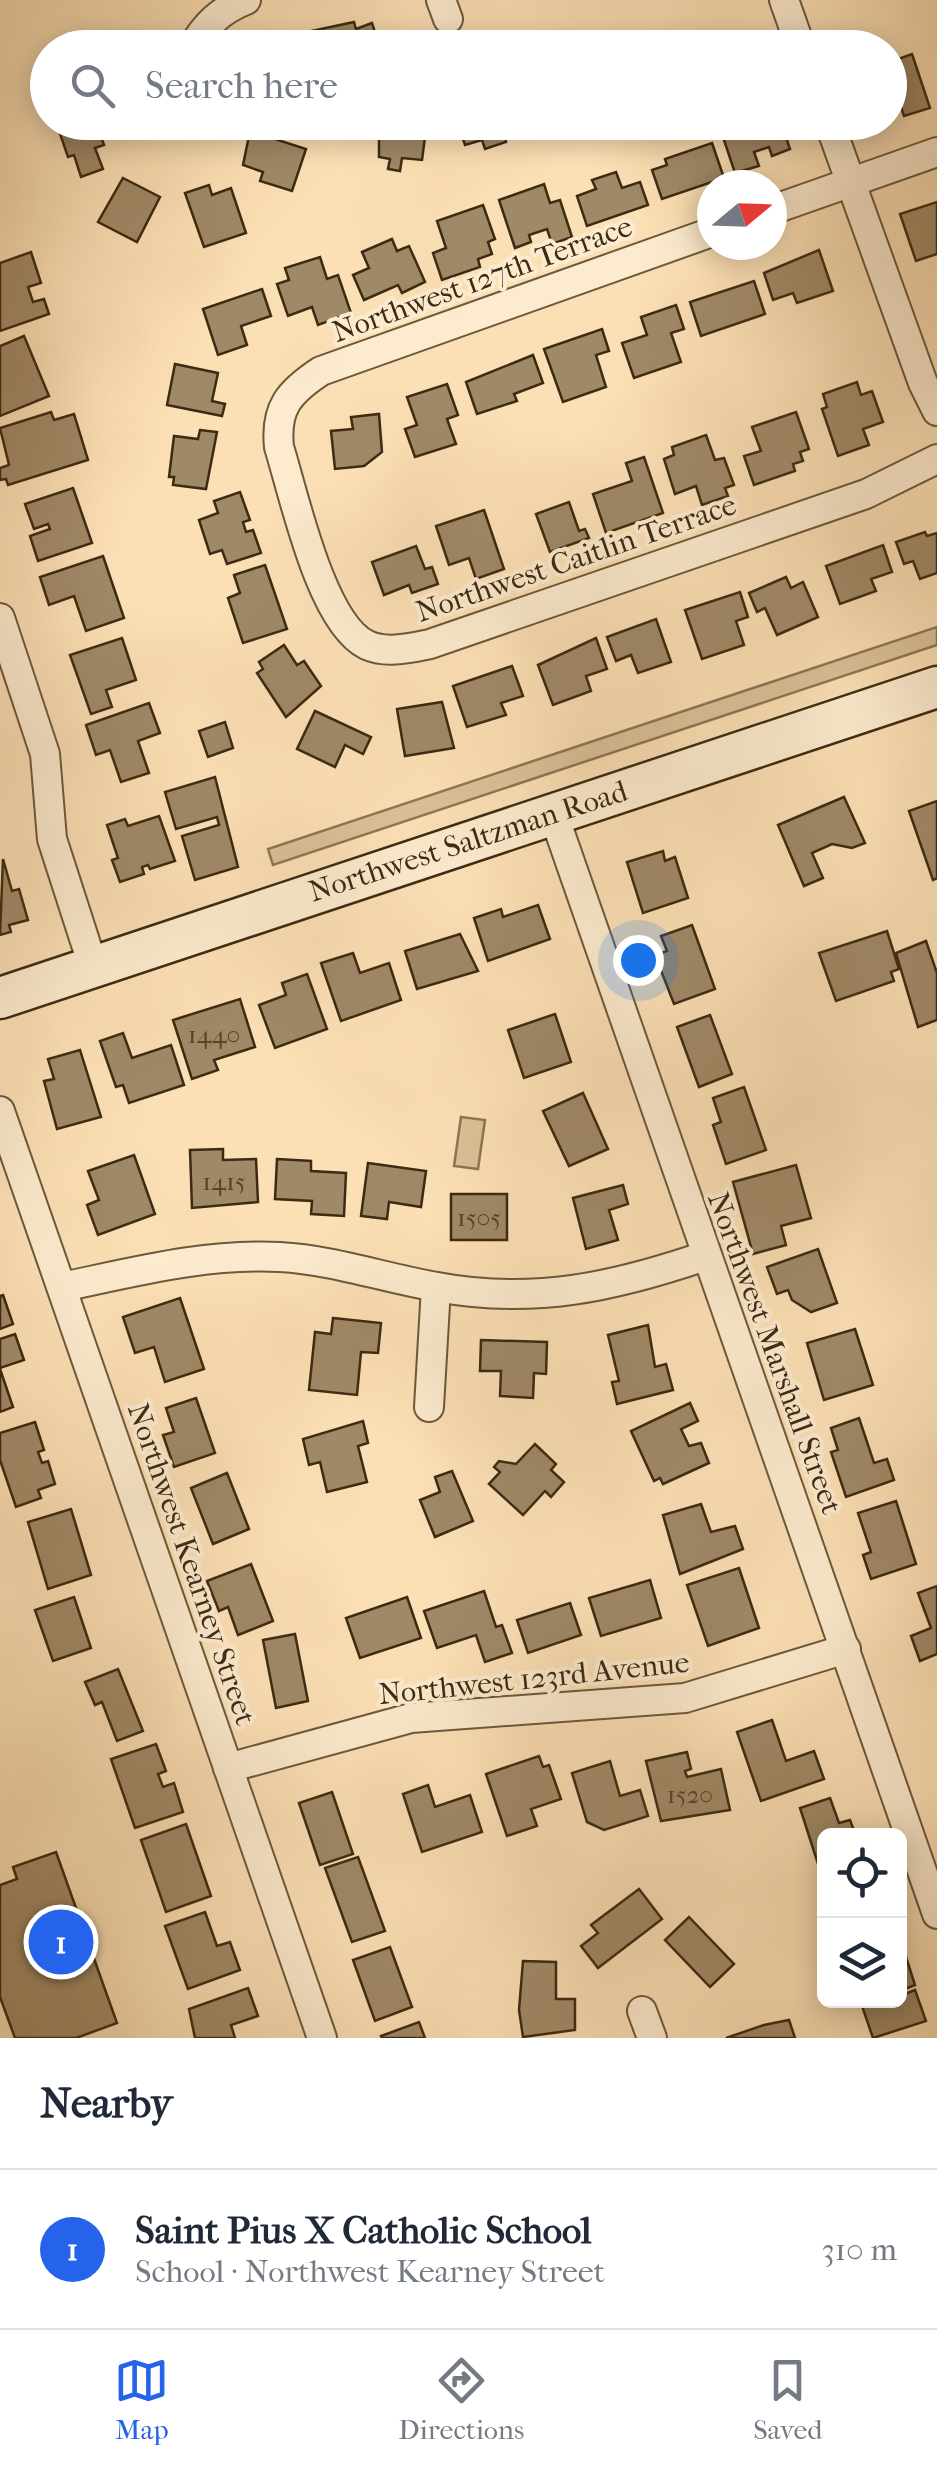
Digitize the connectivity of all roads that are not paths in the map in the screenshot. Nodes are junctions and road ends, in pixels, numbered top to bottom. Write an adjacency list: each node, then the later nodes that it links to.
1 (246, 0): 3 (street)
2 (794, 3): 4 (street)
3 (203, 30)
4 (798, 30)
5 (835, 140): 7 (street)
6 (937, 152): 7 (street)
7 (850, 182): 8 (street); 11 (street)
8 (787, 205)
9 (697, 237): 10 (street, Northwest 127th Terrace)
10 (286, 404): 12 (street, Northwest Caitlin Terrace)
11 (937, 411)
12 (937, 459)
13 (0, 618): 16 (street)
14 (937, 687): 15 (main road, Northwest Saltzman Road)
15 (554, 813): 16 (main road, Northwest Saltzman Road); 19 (street, Northwest Marshall Street)
16 (93, 966): 17 (main road, Northwest Saltzman Road)
17 (0, 998)
18 (0, 1111): 21 (street, Northwest Kearney Street)
19 (705, 1256): 20 (street); 23 (street, Northwest Marshall Street)
20 (436, 1287): 21 (street); 22 (street)
21 (62, 1288): 24 (street, Northwest Kearney Street)
22 (429, 1407)
23 (846, 1649): 24 (street, Northwest 123rd Avenue); 25 (street, Northwest Marshall Street)
24 (228, 1768): 27 (street, Northwest Kearney Street)
25 (937, 1914)
26 (642, 2011): 28 (street)
27 (322, 2038)
28 (652, 2038)

